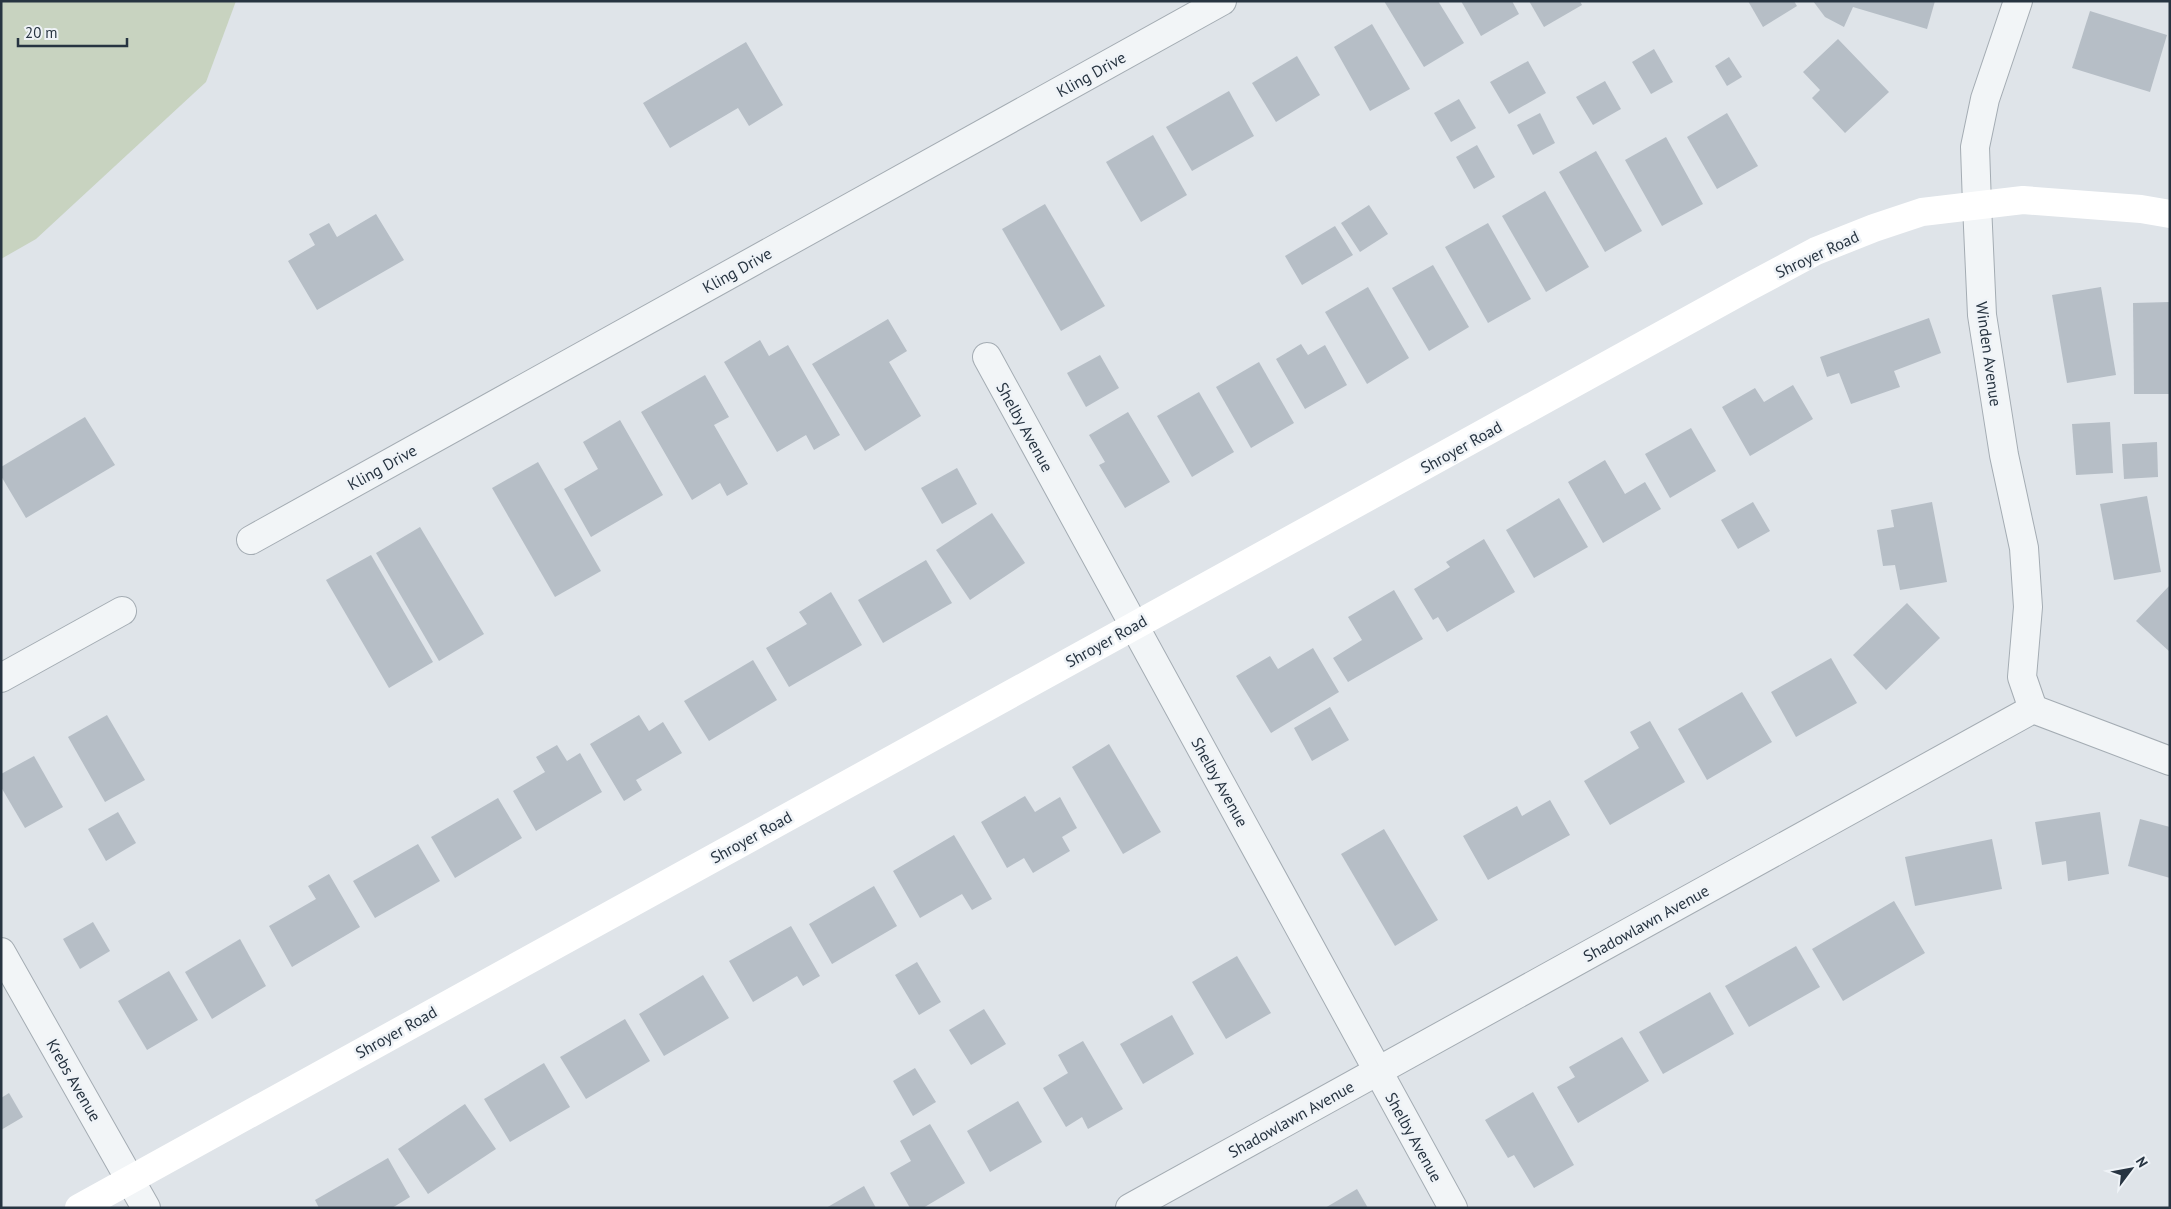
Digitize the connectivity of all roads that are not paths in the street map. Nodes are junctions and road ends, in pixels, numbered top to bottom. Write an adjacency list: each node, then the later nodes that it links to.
1 (1222, 1): 6 (street, Kling Drive)
2 (2018, 1): 3 (street, Winden Avenue)
3 (1977, 205): 4 (main road, Shroyer Road); 8 (main road, Shroyer Road); 10 (street, Winden Avenue)
4 (2170, 214)
5 (987, 357): 8 (street, Shelby Avenue)
6 (251, 540)
7 (122, 612): 9 (street)
8 (1134, 626): 13 (street, Shelby Avenue); 14 (main road, Shroyer Road)
9 (1, 678)
10 (2033, 709): 11 (street); 13 (street, Shadowlawn Avenue)
11 (2170, 761)
12 (1, 952): 14 (street, Krebs Avenue)
13 (1378, 1071): 17 (street, Shadowlawn Avenue); 18 (street, Shelby Avenue)
14 (130, 1179): 15 (main road, Shroyer Road); 16 (street, Krebs Avenue)
15 (79, 1208)
16 (146, 1208)
17 (1130, 1208)
18 (1453, 1208)

